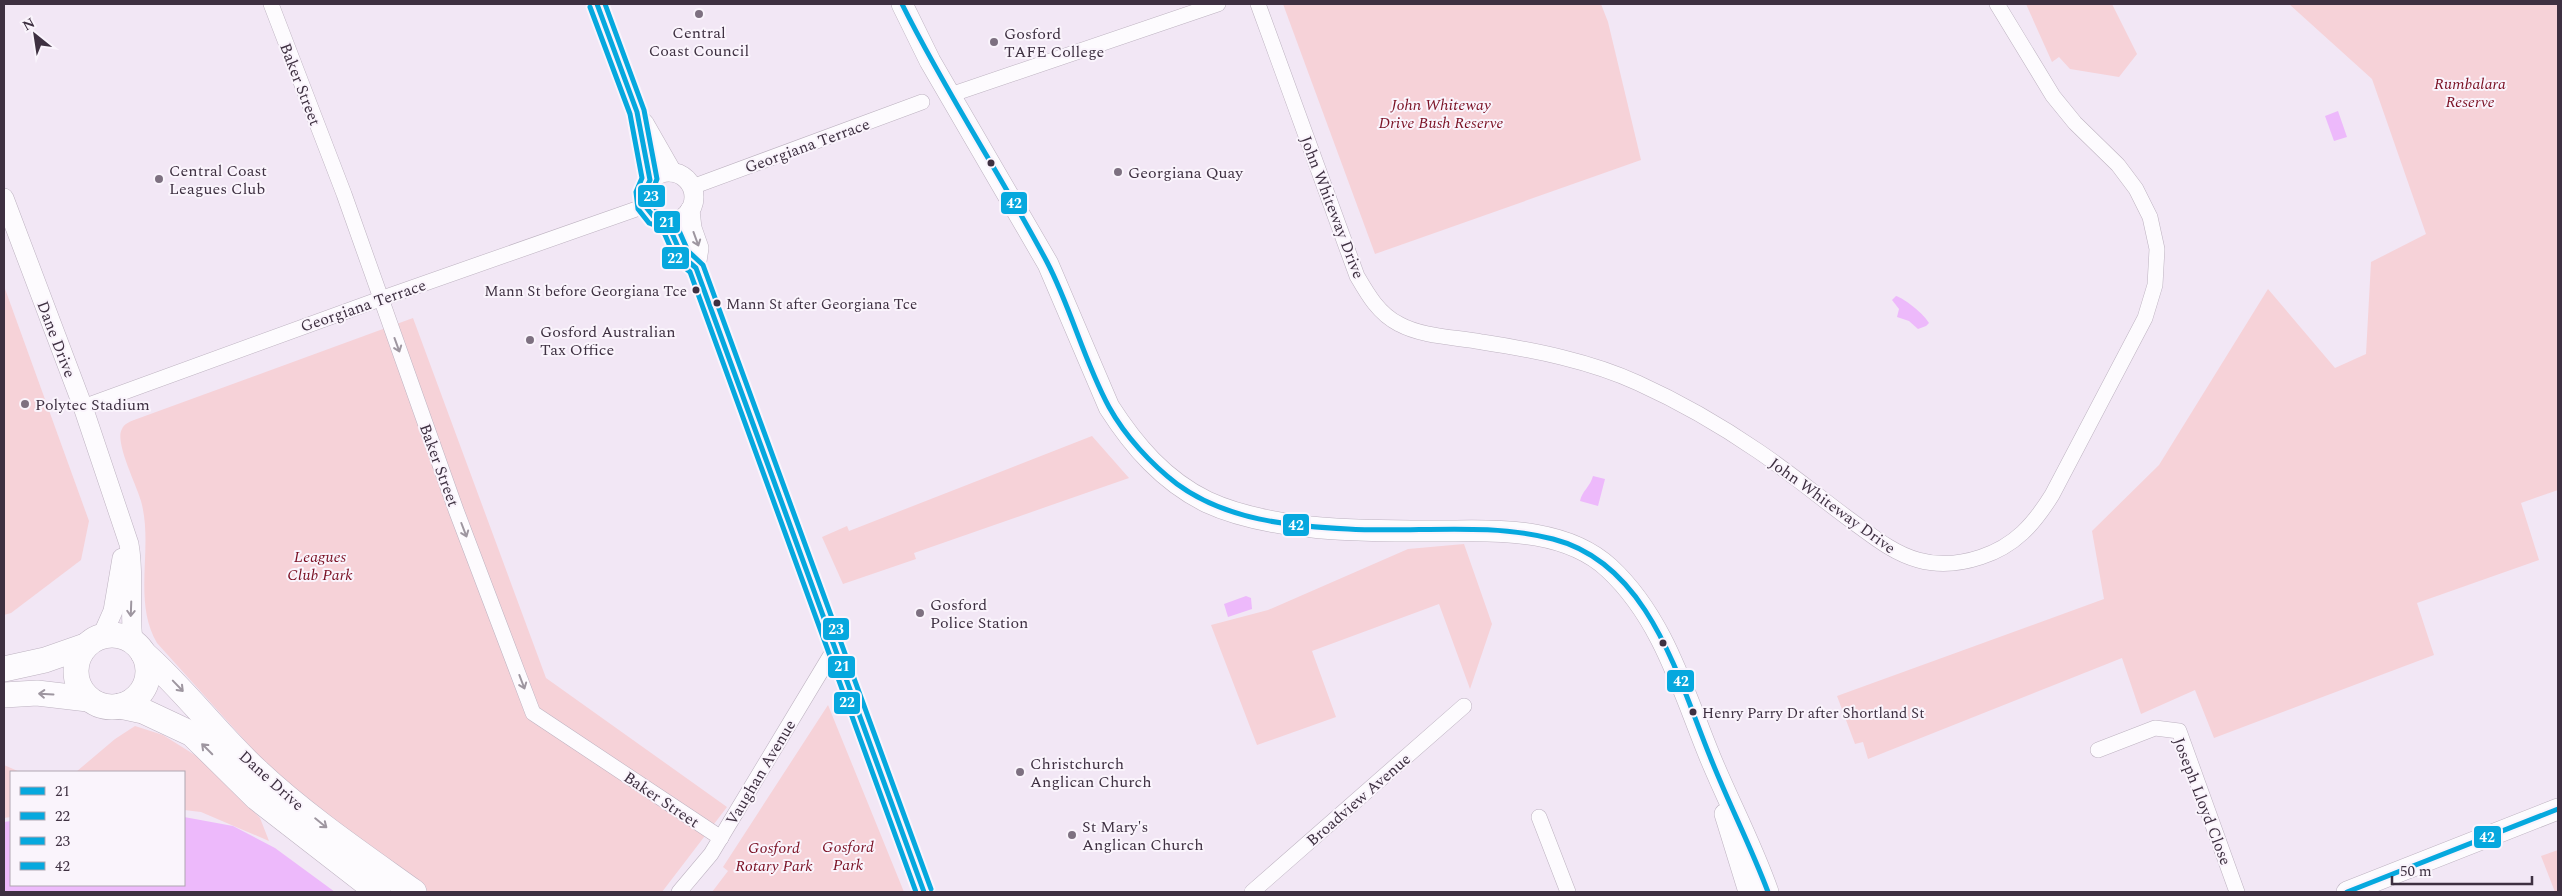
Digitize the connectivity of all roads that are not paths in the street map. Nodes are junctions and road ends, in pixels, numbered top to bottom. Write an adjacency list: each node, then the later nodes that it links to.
1 (271, 4): 18 (street, Baker Street)
2 (597, 4): 9 (street)
3 (902, 4): 7 (main road)
4 (1218, 4): 7 (street)
5 (1258, 4): 6 (street, John Whiteway Drive)
6 (1997, 4)
7 (950, 96): 30 (main road)
8 (922, 102): 12 (street, Georgiana Terrace)
9 (637, 112): 10 (street); 11 (street)
10 (672, 172): 11 (street); 12 (street)
11 (650, 180): 14 (street)
12 (692, 187): 15 (street)
13 (4, 198): 19 (street, Dane Drive)
14 (645, 206): 16 (street); 18 (street, Georgiana Terrace)
15 (690, 210): 16 (street); 17 (street, one-way to 17)
16 (667, 222): 17 (street)
17 (696, 268): 23 (street)
18 (380, 299): 19 (street, Georgiana Terrace); 33 (street, Baker Street, one-way to 33)
19 (83, 407): 20 (street, Dane Drive)
20 (119, 509): 21 (street, Dane Drive); 22 (street, Dane Drive, one-way to 22)
21 (93, 641): 22 (highway); 24 (highway); 26 (highway)
22 (138, 647): 27 (highway); 35 (highway, Dane Drive, one-way to 35)
23 (835, 648): 33 (street, Vaughan Avenue); 37 (street)
24 (4, 669)
25 (4, 695): 26 (highway, one-way to 25)
26 (88, 699): 27 (highway)
27 (120, 706): 34 (highway, Dane Drive, one-way to 27)
28 (1464, 706): 38 (street, Broadview Avenue)
29 (2098, 750): 42 (street, Joseph Lloyd Close)
30 (1710, 758): 40 (main road); 41 (main road)
31 (2558, 809): 43 (main road)
32 (1540, 817): 39 (street)
33 (721, 838): 36 (street, Vaughan Avenue)
34 (378, 892)
35 (414, 892)
36 (679, 892)
37 (924, 892)
38 (1252, 892)
39 (1568, 892)
40 (1749, 892)
41 (1768, 892)
42 (2237, 892)
43 (2347, 892)

